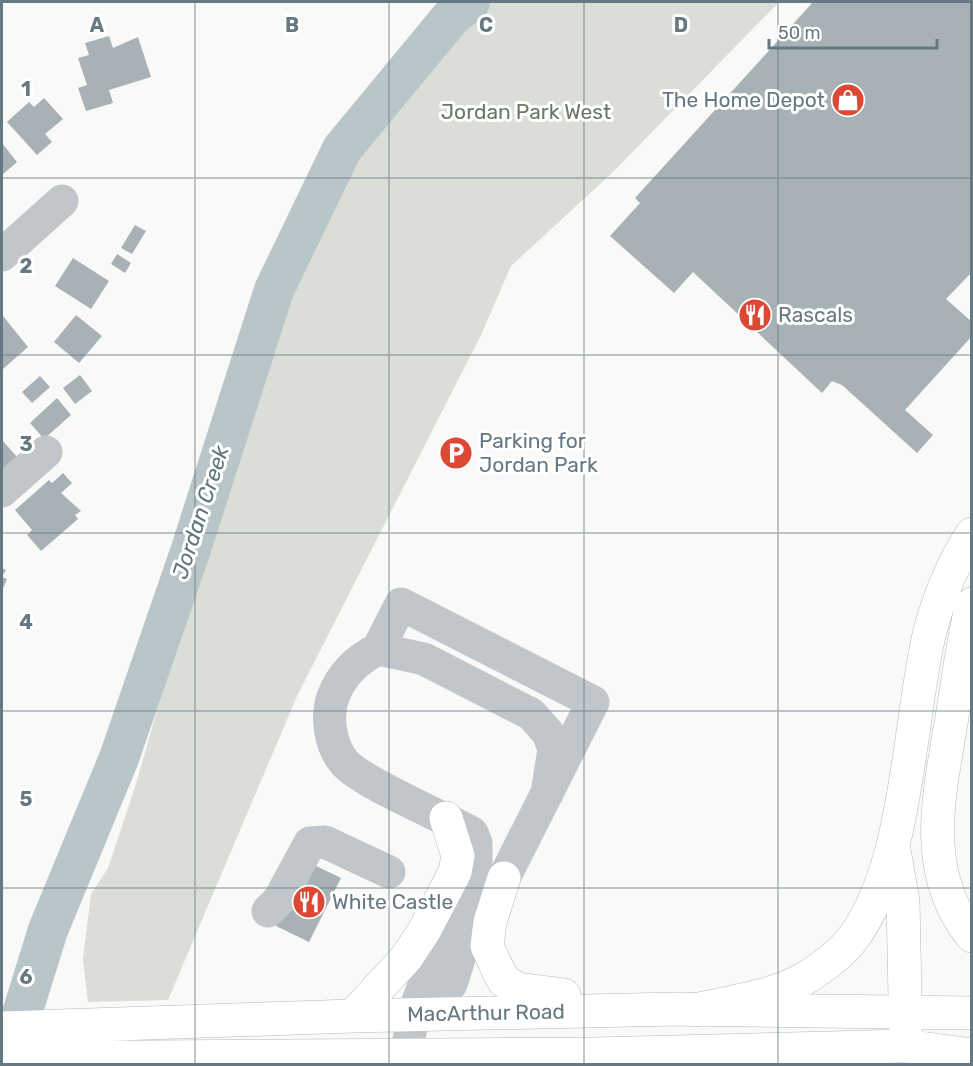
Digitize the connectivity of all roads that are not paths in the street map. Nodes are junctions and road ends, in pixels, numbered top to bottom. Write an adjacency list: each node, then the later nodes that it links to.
1 (62, 201): 2 (street)
2 (2, 255)
3 (46, 452): 4 (street)
4 (2, 490)
5 (972, 534): 10 (main road)
6 (972, 604): 14 (main road)
7 (378, 649): 8 (street); 8 (street); 9 (street)
8 (547, 794): 12 (street)
9 (446, 818): 17 (street); 18 (main road)
10 (893, 846): 15 (main road); 20 (main road)
11 (389, 872): 13 (street)
12 (504, 878): 15 (main road); 17 (street)
13 (268, 911)
14 (972, 936)
15 (685, 1010): 17 (main road, MacArthur Road); 20 (main road, MacArthur Road)
16 (972, 1013): 20 (main road, MacArthur Road)
17 (413, 1015): 18 (main road, MacArthur Road); 26 (street)
18 (353, 1016): 21 (main road, MacArthur Road)
19 (2, 1028): 21 (main road, MacArthur Road)
20 (905, 1030): 22 (main road, MacArthur Road); 23 (main road); 24 (main road, MacArthur Road)
21 (101, 1041): 25 (main road, MacArthur Road); 26 (main road, MacArthur Road)
22 (972, 1044)
23 (972, 1055)
24 (805, 1057): 26 (main road, MacArthur Road)
25 (2, 1058)
26 (406, 1060)

